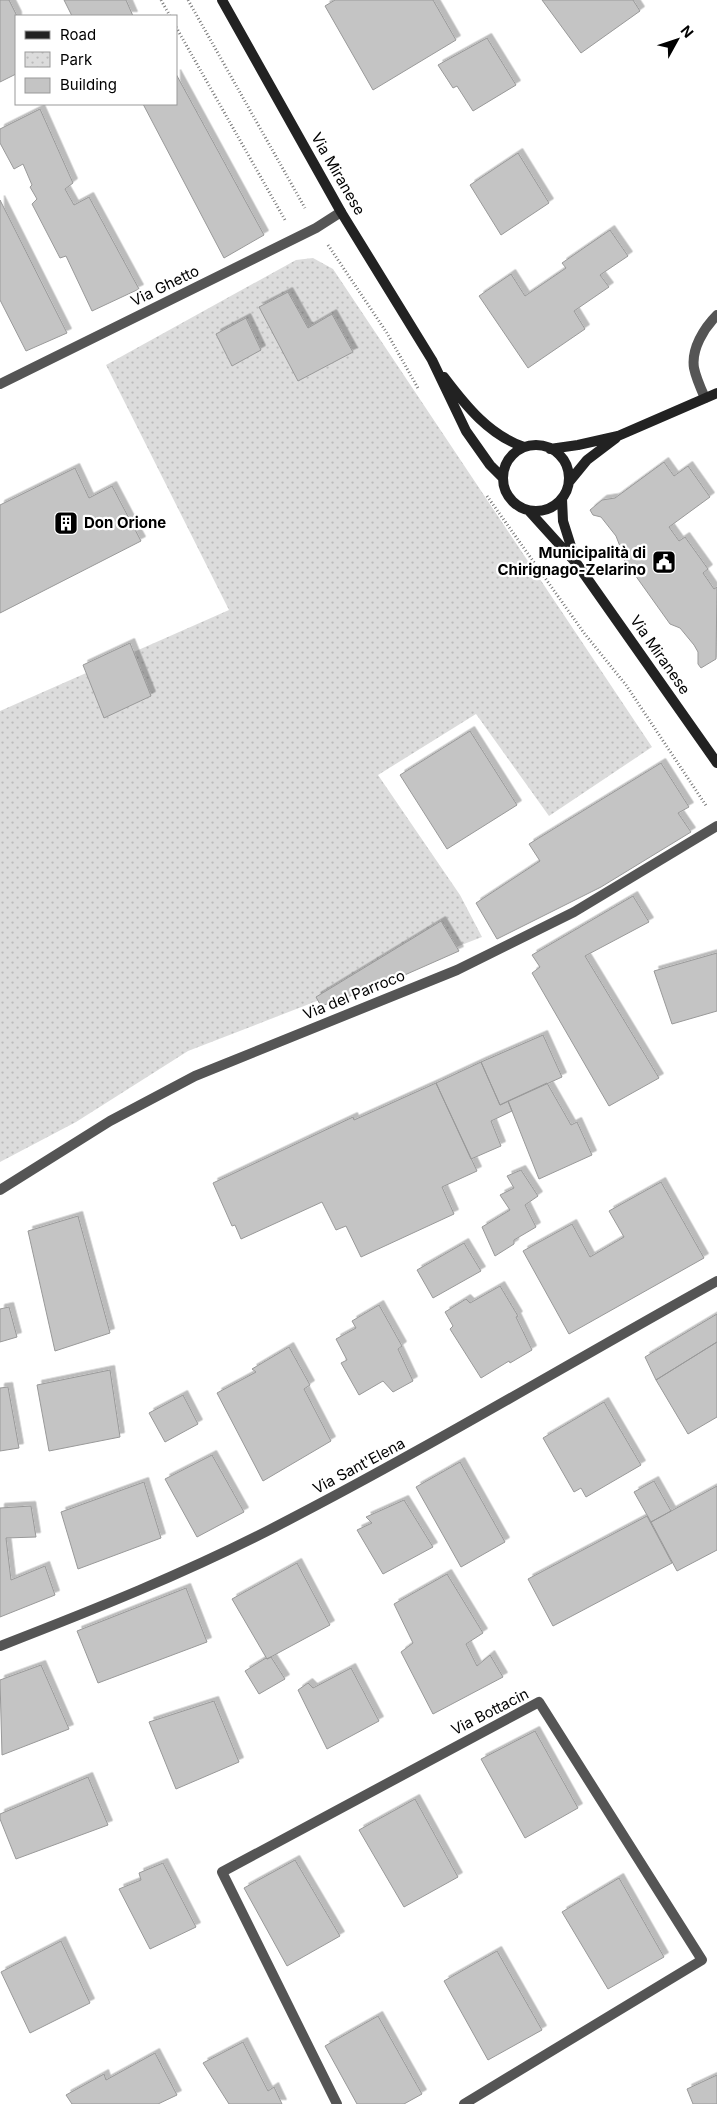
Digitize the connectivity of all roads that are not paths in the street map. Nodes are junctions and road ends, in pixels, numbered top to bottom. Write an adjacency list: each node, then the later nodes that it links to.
1 (222, 0): 2 (street, Via Miranese)
2 (341, 212): 4 (street, Via Miranese); 5 (street, Via Ghetto)
3 (717, 315): 7 (street)
4 (432, 360): 9 (street, Via Miranese); 11 (street, Via Miranese)
5 (0, 384)
6 (717, 393): 7 (street)
7 (705, 398): 8 (street)
8 (618, 436): 10 (street, Via Miranese); 12 (street, Via Miranese)
9 (524, 447): 10 (street, Via Miranese); 11 (street)
10 (550, 449): 12 (street)
11 (502, 478): 14 (street, Via Miranese)
12 (569, 482): 13 (street, Via Miranese)
13 (562, 499): 14 (street); 15 (street, Via Miranese)
14 (529, 511): 15 (street, Via Miranese)
15 (577, 564): 16 (street, Via Miranese)
16 (717, 763)
17 (717, 826): 18 (street, Via del Parroco)
18 (0, 1190)
19 (717, 1282): 20 (street, Via Sant'Elena)
20 (0, 1646)
21 (337, 2104): 22 (street, Via Bottacin)
22 (464, 2104)

